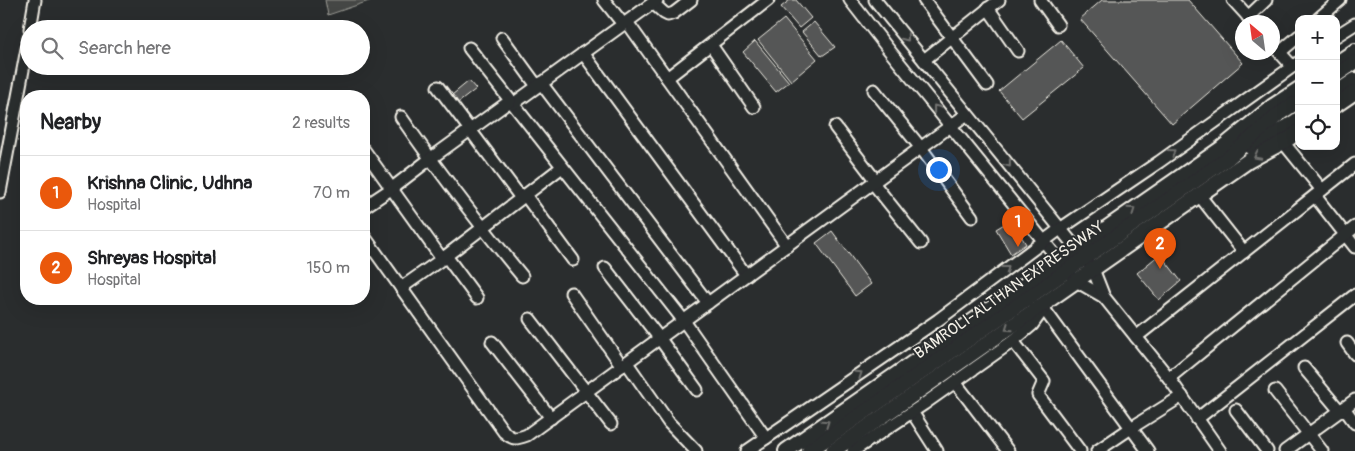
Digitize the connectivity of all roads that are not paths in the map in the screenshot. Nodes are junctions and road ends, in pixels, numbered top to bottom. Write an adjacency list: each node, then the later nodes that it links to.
1 (35, 0): 18 (street)
2 (604, 0): 19 (street)
3 (691, 0): 13 (street)
4 (768, 0): 26 (street)
5 (850, 0): 56 (street, one-way to 5)
6 (875, 0): 33 (street, one-way to 33)
7 (924, 0): 23 (street)
8 (999, 0): 14 (street)
9 (1040, 0): 21 (street)
10 (1233, 0): 15 (street)
11 (1266, 0): 16 (street)
12 (1340, 0): 17 (street)
13 (655, 1): 19 (street)
14 (988, 8): 23 (street); 29 (street)
15 (1246, 15)
16 (1255, 15)
17 (1323, 15)
18 (32, 20)
19 (625, 23): 32 (street); 40 (street)
20 (1355, 24): 22 (street)
21 (1058, 25)
22 (1340, 33)
23 (952, 37): 33 (street); 43 (street)
24 (502, 38): 42 (street)
25 (1295, 38): 27 (street)
26 (711, 44): 40 (street); 52 (street)
27 (1280, 46)
28 (469, 48): 50 (street)
29 (1018, 51)
30 (1280, 51): 36 (street)
31 (1355, 51): 34 (main road)
32 (582, 54): 42 (street); 90 (street)
33 (924, 60): 53 (street)
34 (1340, 61)
35 (1355, 62): 38 (main road)
36 (1295, 63)
37 (1295, 65): 77 (street, one-way to 37)
38 (1340, 72)
39 (22, 75): 69 (street)
40 (667, 78): 82 (street)
41 (1355, 80): 46 (main road)
42 (539, 85): 50 (street); 97 (street)
43 (988, 85)
44 (438, 87): 58 (street)
45 (874, 90): 61 (street)
46 (1340, 90)
47 (1295, 92): 86 (main road, one-way to 47)
48 (1355, 92): 49 (main road)
49 (1340, 102)
50 (512, 103): 58 (street); 66 (street)
51 (1295, 104): 62 (main road)
52 (754, 107)
53 (968, 114): 56 (street); 77 (street, one-way to 77)
54 (401, 117): 64 (street)
55 (1295, 122): 62 (main road)
56 (951, 126): 61 (street); 79 (street)
57 (835, 127): 67 (street)
58 (470, 130): 64 (street); 72 (street)
59 (1295, 134): 60 (main road)
60 (1283, 142): 70 (street); 71 (main road, one-way to 71)
61 (921, 148): 67 (street); 74 (street)
62 (1228, 158): 86 (main road, BAMROLI-ALTHAN EXPRESSWAY)
63 (370, 159): 68 (street)
64 (430, 159): 68 (street); 76 (street)
65 (1355, 164): 70 (street)
66 (562, 167): 72 (street); 100 (street)
67 (875, 182): 80 (street); 82 (street)
68 (391, 189): 73 (street); 85 (street)
69 (0, 192)
70 (1318, 193): 78 (street); 84 (street)
71 (1199, 195): 84 (street); 86 (main road)
72 (523, 196): 76 (street); 87 (street)
73 (370, 203)
74 (972, 217)
75 (1355, 227): 78 (street)
76 (482, 228): 85 (street); 91 (street)
77 (1060, 229): 79 (street); 86 (street)
78 (1345, 235): 83 (street); 109 (street)
79 (1043, 241): 89 (street); 125 (street, one-way to 79)
80 (921, 243)
81 (370, 244): 92 (street)
82 (787, 246): 90 (street)
83 (1355, 247)
84 (1244, 252): 101 (street)
85 (444, 258): 92 (street); 96 (street)
86 (1084, 259): 89 (main road); 89 (main road); 95 (street)
87 (573, 260)
88 (605, 268): 102 (street)
89 (1067, 270): 95 (street); 98 (main road); 128 (main road, one-way to 89); 129 (main road, BAMROLI-ALTHAN EXPRESSWAY)
90 (746, 275): 97 (street)
91 (522, 276)
92 (401, 288): 119 (street)
93 (571, 293): 107 (street)
94 (1355, 295): 120 (street)
95 (1104, 297): 101 (street)
96 (477, 298)
97 (708, 303): 100 (street)
98 (1048, 303): 103 (street); 123 (street); 130 (main road, one-way to 130)
99 (530, 319): 113 (street)
100 (684, 321): 102 (street); 125 (street)
101 (1136, 337): 109 (street)
102 (660, 338): 107 (street); 111 (street)
103 (1013, 341): 110 (street); 134 (street)
104 (492, 342): 119 (street)
105 (1347, 343): 106 (street)
106 (1355, 354)
107 (624, 364): 113 (street); 126 (street)
108 (1304, 368): 117 (street)
109 (1169, 378): 114 (street)
110 (955, 382): 118 (street); 133 (street)
111 (697, 390)
112 (1275, 391): 124 (street)
113 (587, 392): 119 (street); 122 (street)
114 (1182, 396): 120 (street); 123 (street)
115 (1355, 400): 117 (street)
116 (1236, 410): 138 (street)
117 (1342, 410): 121 (street); 124 (street)
118 (912, 412): 131 (street); 132 (street)
119 (551, 418)
120 (1198, 419): 137 (street)
121 (1355, 423)
122 (611, 424)
123 (1131, 428): 135 (street); 136 (street)
124 (1309, 434): 139 (street); 140 (street)
125 (766, 438): 127 (street)
126 (696, 451)
127 (747, 451)
128 (786, 451)
129 (809, 451)
130 (833, 451)
131 (853, 451)
132 (937, 451)
133 (1008, 451)
134 (1080, 451)
135 (1097, 451)
136 (1148, 451)
137 (1220, 451)
138 (1267, 451)
139 (1286, 451)
140 (1322, 451)

